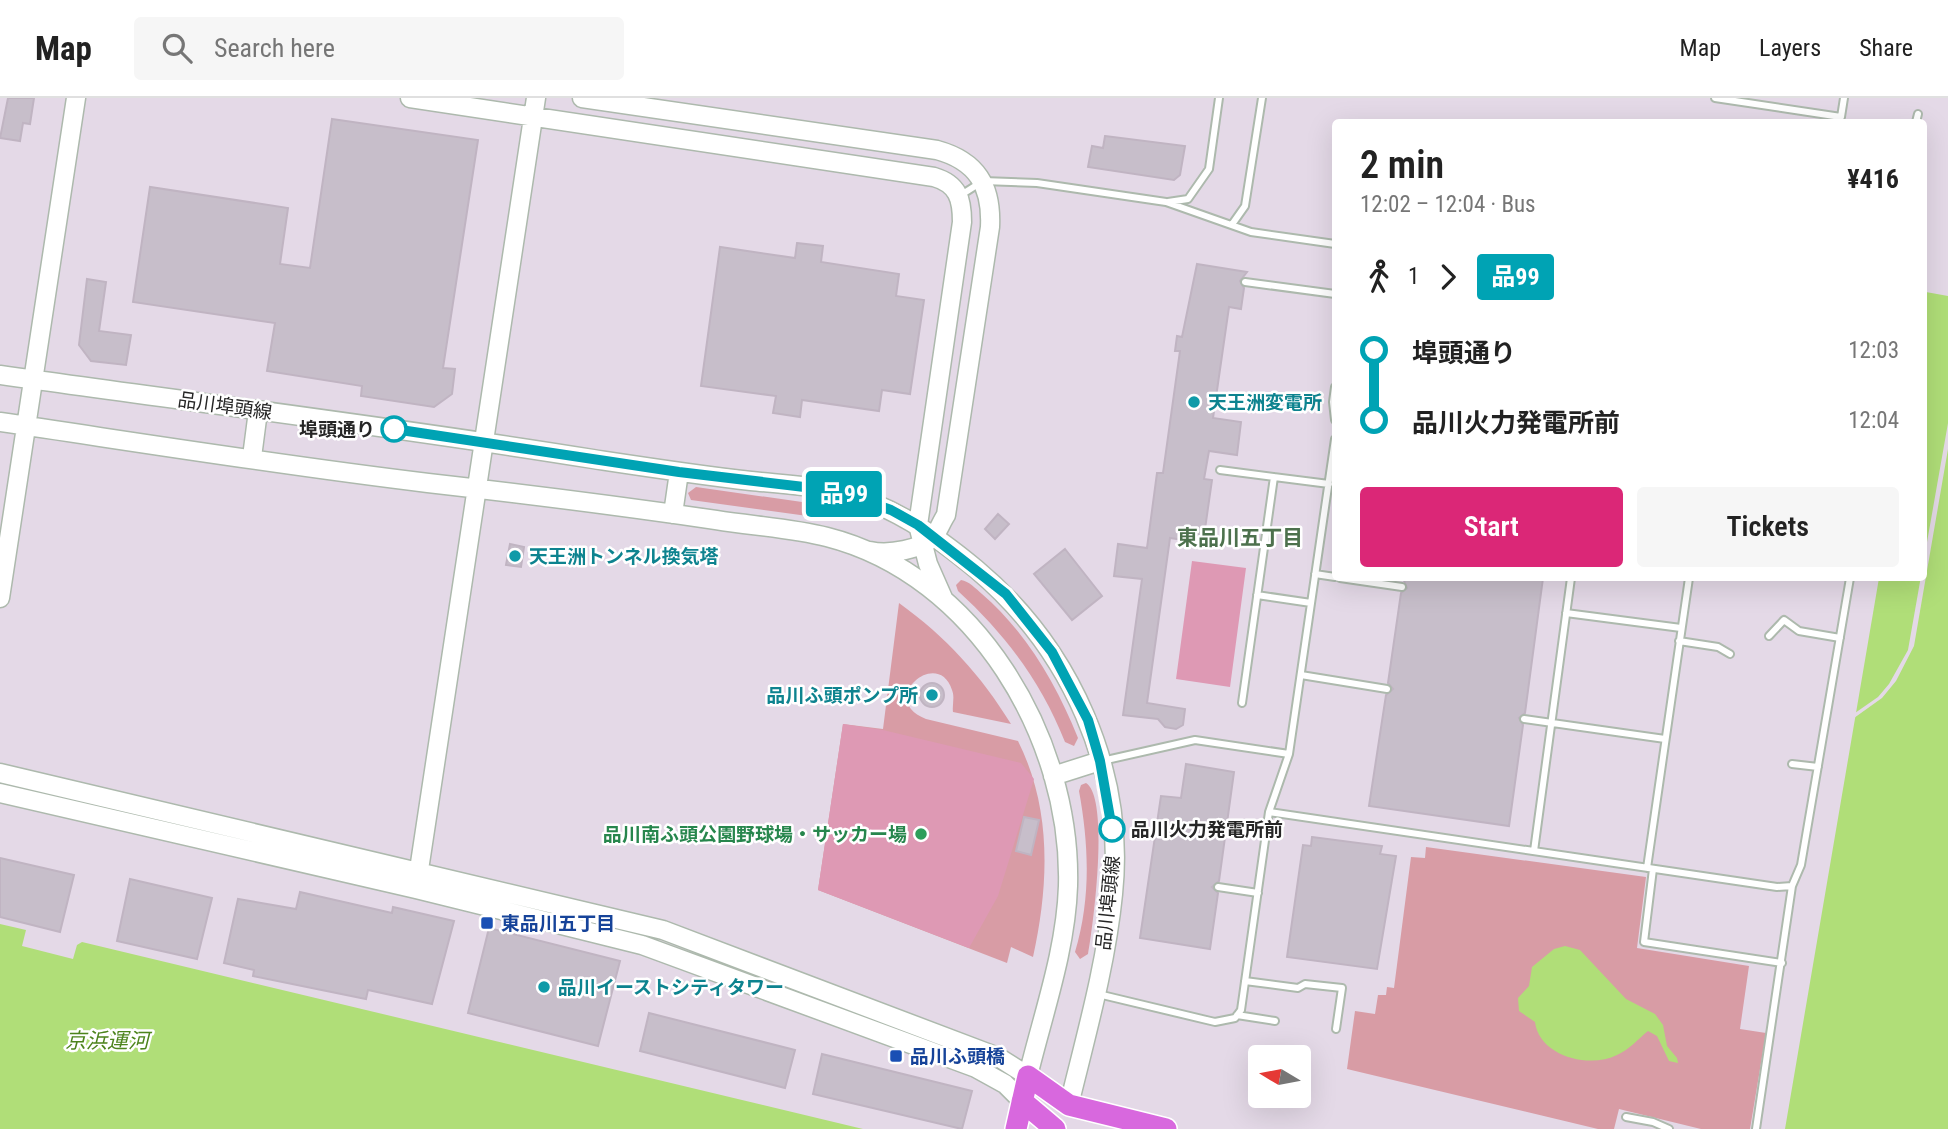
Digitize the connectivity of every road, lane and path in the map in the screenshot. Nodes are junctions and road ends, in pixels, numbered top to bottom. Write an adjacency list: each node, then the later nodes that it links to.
1 (76, 98): 21 (street)
2 (410, 98): 8 (street)
3 (582, 98): 13 (street)
4 (1219, 98): 15 (lane)
5 (1262, 98): 16 (lane)
6 (1715, 98): 10 (lane)
7 (1844, 98): 11 (lane)
8 (536, 107): 14 (street); 25 (street)
9 (1918, 114): 12 (lane)
10 (1835, 119)
11 (1841, 119)
12 (1917, 119)
13 (983, 181): 14 (lane); 15 (lane); 34 (street)
14 (960, 196): 34 (street)
15 (1166, 202): 16 (lane)
16 (1233, 223): 17 (lane)
17 (1332, 244)
18 (1245, 282): 19 (lane)
19 (1332, 295)
20 (0, 375): 21 (street, 品川埠頭線)
21 (31, 379): 22 (street, 品川埠頭線); 24 (street)
22 (258, 411): 25 (street, 品川埠頭線); 26 (street)
23 (0, 422): 24 (street)
24 (25, 426): 26 (street); 44 (street)
25 (485, 443): 29 (street, 品川埠頭線); 32 (street)
26 (252, 457): 32 (street)
27 (1332, 462): 31 (lane)
28 (1220, 470): 30 (lane)
29 (679, 472): 33 (street); 34 (street, 品川埠頭線)
30 (1274, 477): 31 (lane); 43 (lane)
31 (1329, 484): 36 (lane)
32 (478, 487): 33 (street); 69 (street)
33 (673, 514): 35 (street)
34 (925, 535): 35 (street); 45 (street); 60 (street, 品川埠頭線)
35 (855, 548): 45 (street)
36 (1315, 574): 37 (lane); 46 (lane)
37 (1332, 576)
38 (1364, 581): 42 (lane)
39 (1571, 581): 47 (lane)
40 (1689, 581): 48 (lane)
41 (1850, 581): 50 (lane)
42 (1402, 587)
43 (1257, 595): 46 (lane); 55 (lane)
44 (0, 598)
45 (944, 602): 64 (street)
46 (1311, 603): 53 (lane)
47 (1566, 613): 48 (lane); 57 (lane)
48 (1681, 628): 51 (lane)
49 (1769, 636): 50 (lane)
50 (1840, 638): 62 (lane)
51 (1679, 641): 52 (lane); 58 (lane)
52 (1730, 654)
53 (1301, 675): 54 (lane); 59 (lane)
54 (1387, 689)
55 (1242, 703)
56 (1524, 719): 57 (lane)
57 (1551, 723): 58 (lane); 67 (lane)
58 (1665, 739): 68 (lane)
59 (1289, 754): 60 (lane); 66 (lane)
60 (1100, 761): 64 (street); 75 (street, 品川埠頭線)
61 (1792, 764): 62 (lane)
62 (1818, 767): 70 (lane)
63 (0, 773): 69 (street)
64 (1053, 776): 79 (street)
65 (0, 793): 69 (street)
66 (1269, 811): 67 (lane); 72 (lane)
67 (1534, 851): 68 (lane)
68 (1650, 868): 70 (lane); 73 (lane)
69 (418, 880): 79 (street); 80 (street)
70 (1792, 886): 73 (lane)
71 (1218, 887): 72 (lane)
72 (1258, 893): 74 (lane)
73 (1782, 963): 88 (lane)
74 (1245, 981): 76 (lane); 78 (lane)
75 (1096, 993): 76 (lane); 81 (street, 品川埠頭線)
76 (1237, 1015): 77 (lane)
77 (1275, 1021)
78 (1336, 1030)
79 (1028, 1076): 80 (main road); 81 (main road)
80 (1022, 1101): 83 (main road); 84 (main road)
81 (1069, 1105): 85 (main road); 86 (main road)
82 (1626, 1116): 87 (lane)
83 (1016, 1129)
84 (1055, 1129)
85 (1064, 1129)
86 (1166, 1129)
87 (1669, 1129)
88 (1756, 1129)

